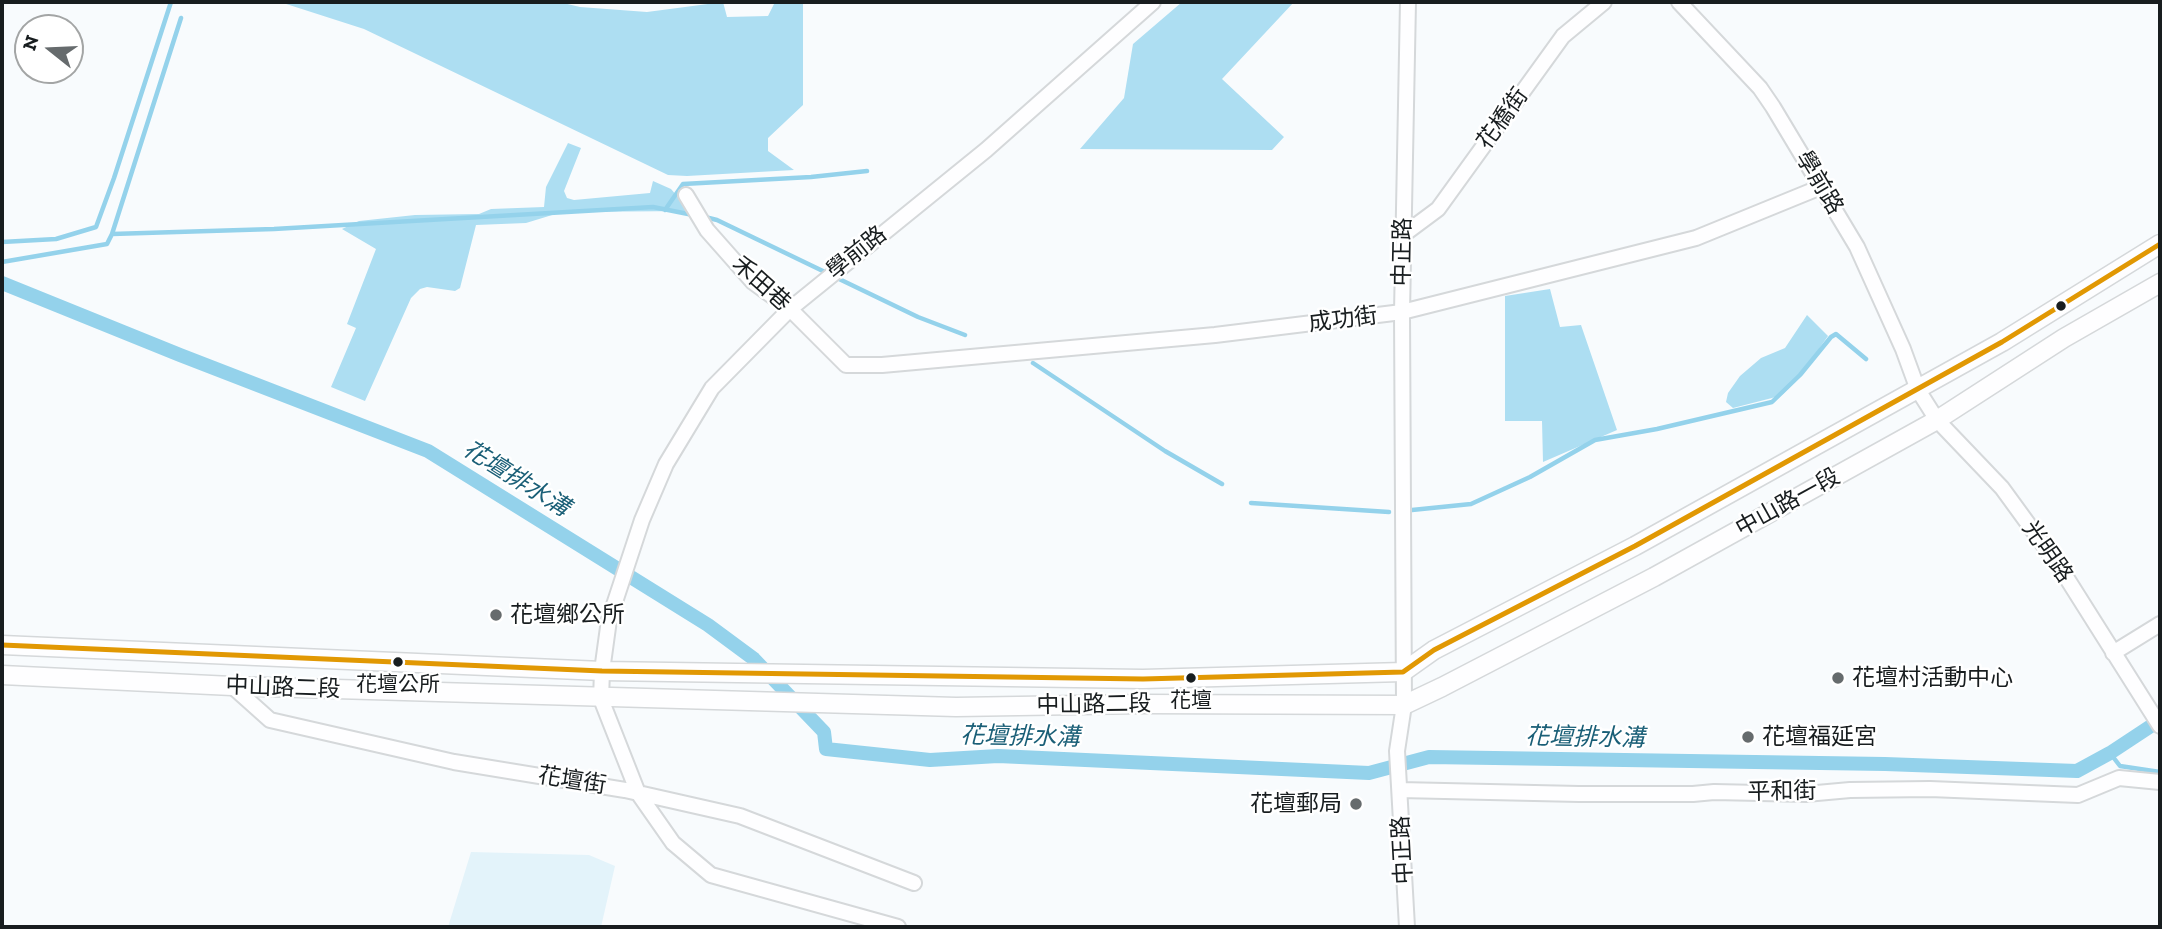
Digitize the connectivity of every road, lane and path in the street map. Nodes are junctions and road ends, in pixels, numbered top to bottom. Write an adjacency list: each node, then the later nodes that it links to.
1 (1153, 2): 10 (street, 學前路)
2 (1408, 2): 7 (street, 中正路)
3 (1604, 2): 7 (street, 花橋街)
4 (1679, 2): 5 (street, 學前路)
5 (1821, 187): 11 (street, 成功街); 13 (street, 學前路)
6 (686, 195): 10 (street, 禾田巷)
7 (1403, 235): 11 (street, 中正路)
8 (2160, 244): 13 (main road, 中山路一段)
9 (2160, 283): 14 (main road, 中山路一段)
10 (790, 309): 12 (street, 禾田巷); 18 (street, 學前路)
11 (1402, 313): 12 (street, 成功街); 19 (street, 中正路)
12 (846, 365)
13 (1917, 390): 14 (street, 光明路); 19 (main road, 中山路一段)
14 (1937, 420): 17 (street, 光明路); 23 (main road, 中山路一段)
15 (2160, 624): 17 (street)
16 (2, 645): 18 (main road, 中山路二段)
17 (2113, 653): 24 (street, 光明路)
18 (602, 671): 19 (main road, 中山路二段); 22 (street)
19 (1403, 672): 23 (street)
20 (2, 675): 21 (main road, 中山路二段)
21 (232, 686): 22 (main road, 中山路二段); 27 (street, 花壇街)
22 (601, 699): 23 (main road, 中山路二段); 27 (street)
23 (1404, 705): 26 (street, 中正路)
24 (2160, 726)
25 (2160, 782): 26 (street, 平和街)
26 (1400, 790): 30 (street, 中正路)
27 (638, 793): 28 (street, 花壇街); 29 (street)
28 (914, 883)
29 (898, 927)
30 (1407, 927)

